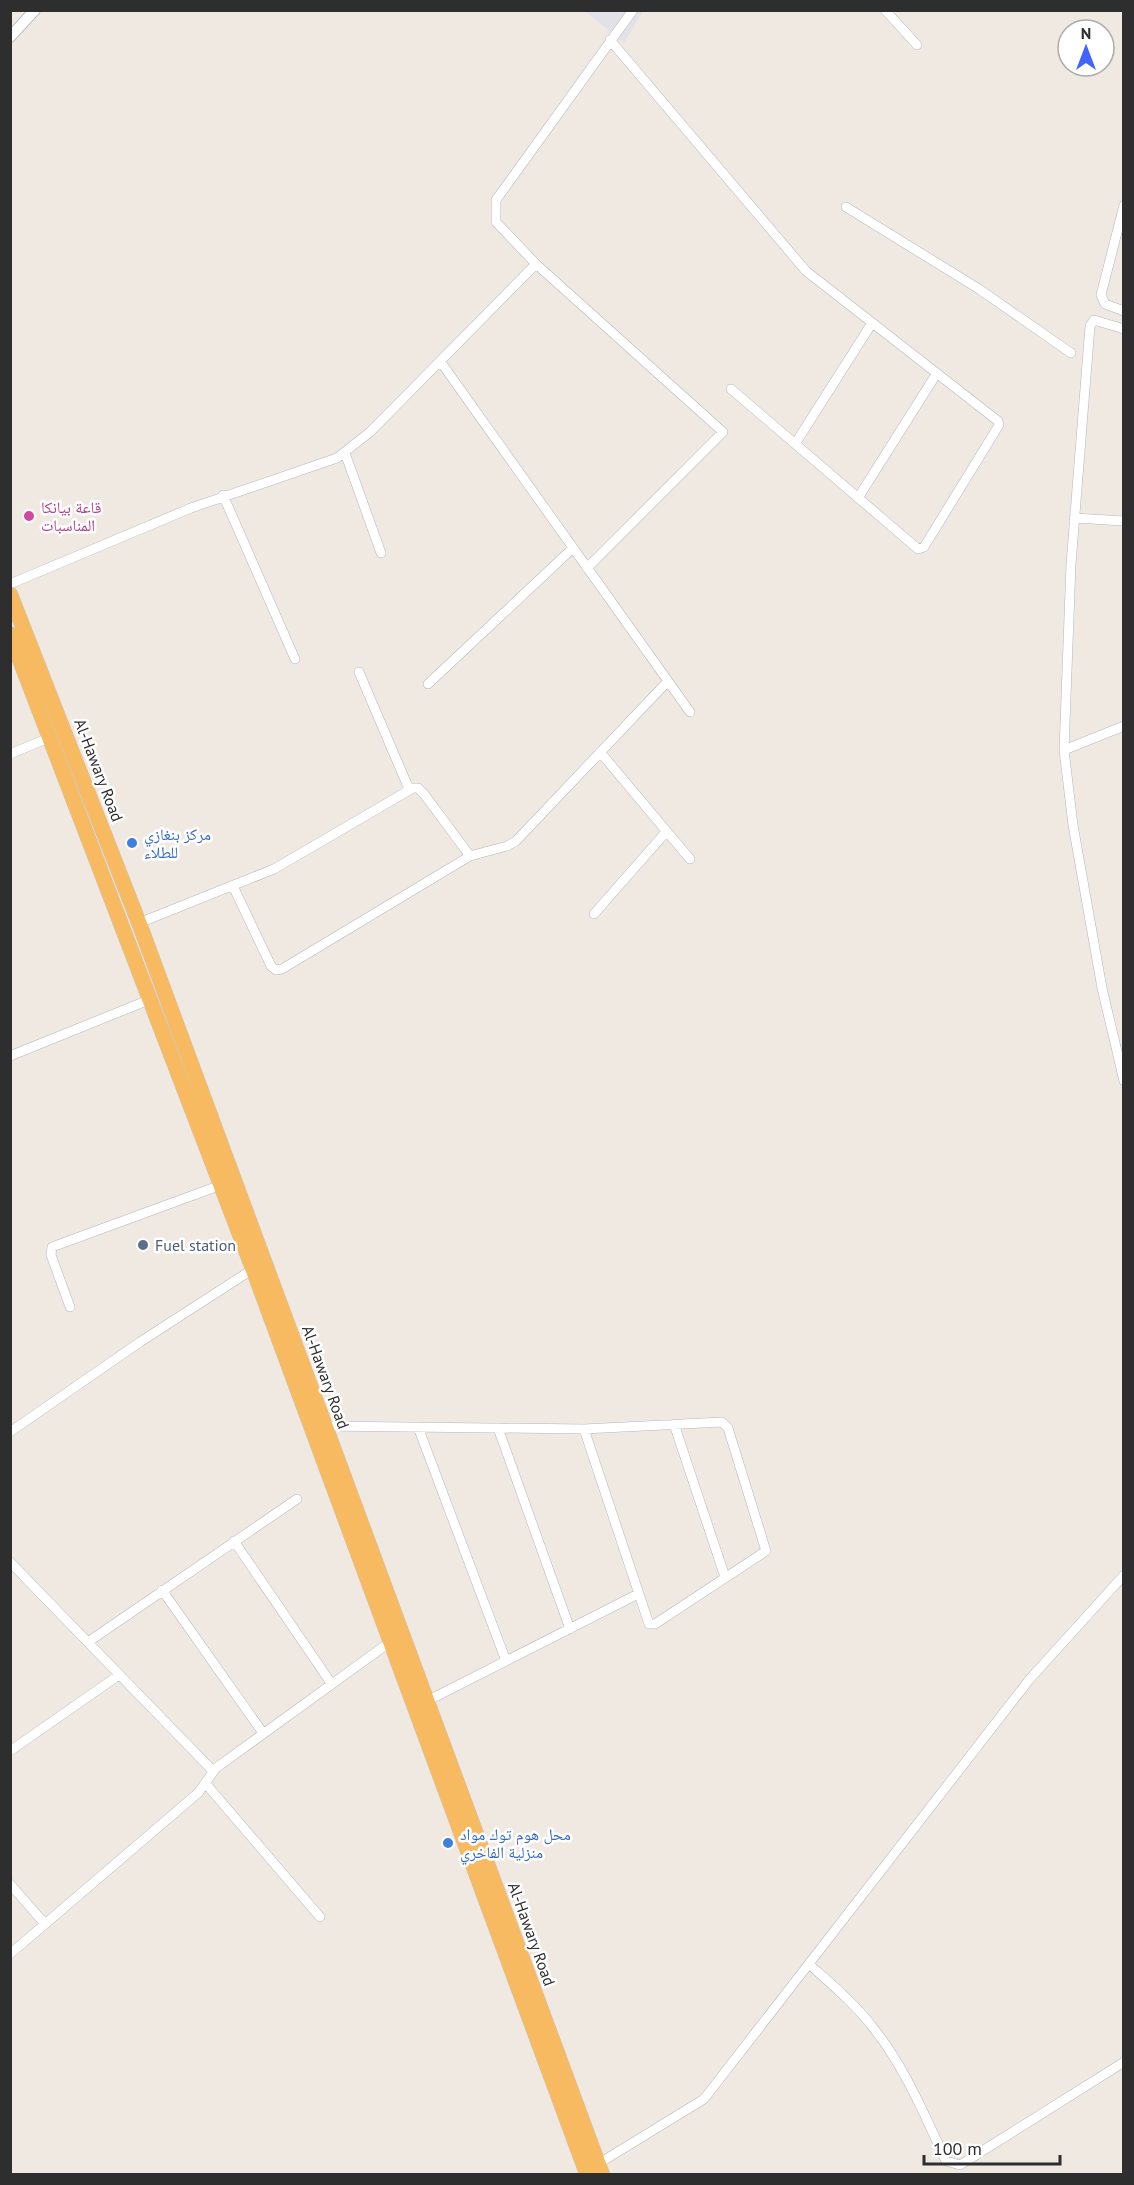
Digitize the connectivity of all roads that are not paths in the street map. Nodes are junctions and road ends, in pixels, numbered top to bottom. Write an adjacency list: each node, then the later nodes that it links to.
1 (34, 10): 4 (street)
2 (633, 10): 5 (street)
3 (885, 10): 6 (street)
4 (10, 37)
5 (610, 40): 9 (street); 11 (street)
6 (917, 45)
7 (846, 207): 13 (street)
8 (1123, 209): 10 (street)
9 (536, 264): 14 (street); 25 (street)
10 (1124, 311)
11 (873, 323): 15 (street); 17 (street)
12 (1124, 329): 21 (street)
13 (1071, 353)
14 (440, 361): 18 (street); 23 (street)
15 (937, 373): 20 (street); 20 (street)
16 (731, 389): 17 (street)
17 (795, 444): 20 (street)
18 (345, 453): 19 (street); 24 (street)
19 (223, 495): 26 (street); 29 (street)
20 (858, 498)
21 (1074, 518): 22 (street); 36 (street)
22 (1124, 521)
23 (573, 548): 25 (street); 32 (street)
24 (381, 553)
25 (587, 568): 31 (street)
26 (10, 584)
27 (10, 594): 45 (highway, Al-Hawary Road)
28 (10, 634): 35 (highway, Al-Hawary Road)
29 (295, 658)
30 (359, 672): 39 (street)
31 (668, 681): 33 (street); 37 (street)
32 (428, 684)
33 (690, 712)
34 (1124, 726): 36 (street)
35 (51, 737): 38 (street); 46 (highway, Al-Hawary Road)
36 (1064, 750): 48 (street)
37 (600, 752): 40 (street); 41 (street)
38 (10, 754)
39 (409, 789): 41 (street); 43 (street)
40 (666, 832): 42 (street); 44 (street)
41 (470, 856): 43 (street)
42 (690, 859)
43 (233, 886): 45 (street)
44 (594, 914)
45 (139, 923): 53 (highway, Al-Hawary Road)
46 (151, 999): 47 (street); 49 (highway, Al-Hawary Road)
47 (10, 1056)
48 (1124, 1082)
49 (221, 1185): 50 (highway, Al-Hawary Road); 51 (street)
50 (253, 1269): 57 (street); 67 (highway, Al-Hawary Road)
51 (70, 1307)
52 (674, 1424): 56 (street); 62 (street); 62 (street)
53 (325, 1426): 54 (street); 71 (highway, Al-Hawary Road)
54 (418, 1427): 55 (street); 68 (street)
55 (498, 1428): 56 (street); 65 (street)
56 (584, 1430): 64 (street)
57 (10, 1432)
58 (297, 1499): 59 (street)
59 (234, 1541): 63 (street); 70 (street)
60 (10, 1562): 66 (street)
61 (1124, 1575): 81 (street)
62 (725, 1577): 64 (street)
63 (162, 1590): 66 (street); 72 (street)
64 (638, 1594): 65 (street)
65 (570, 1629): 68 (street)
66 (88, 1642): 69 (street)
67 (390, 1642): 70 (street); 76 (highway, Al-Hawary Road)
68 (506, 1661): 71 (street)
69 (119, 1676): 73 (street); 74 (street)
70 (331, 1683): 72 (street)
71 (427, 1701): 76 (highway, Al-Hawary Road)
72 (263, 1733): 74 (street)
73 (10, 1751)
74 (213, 1771): 75 (street)
75 (206, 1784): 78 (street); 79 (street)
76 (467, 1830): 83 (highway, Al-Hawary Road)
77 (10, 1884): 79 (street)
78 (320, 1917)
79 (45, 1924): 80 (street)
80 (10, 1954)
81 (809, 1964): 82 (street); 83 (street)
82 (1124, 2062)
83 (596, 2171)

